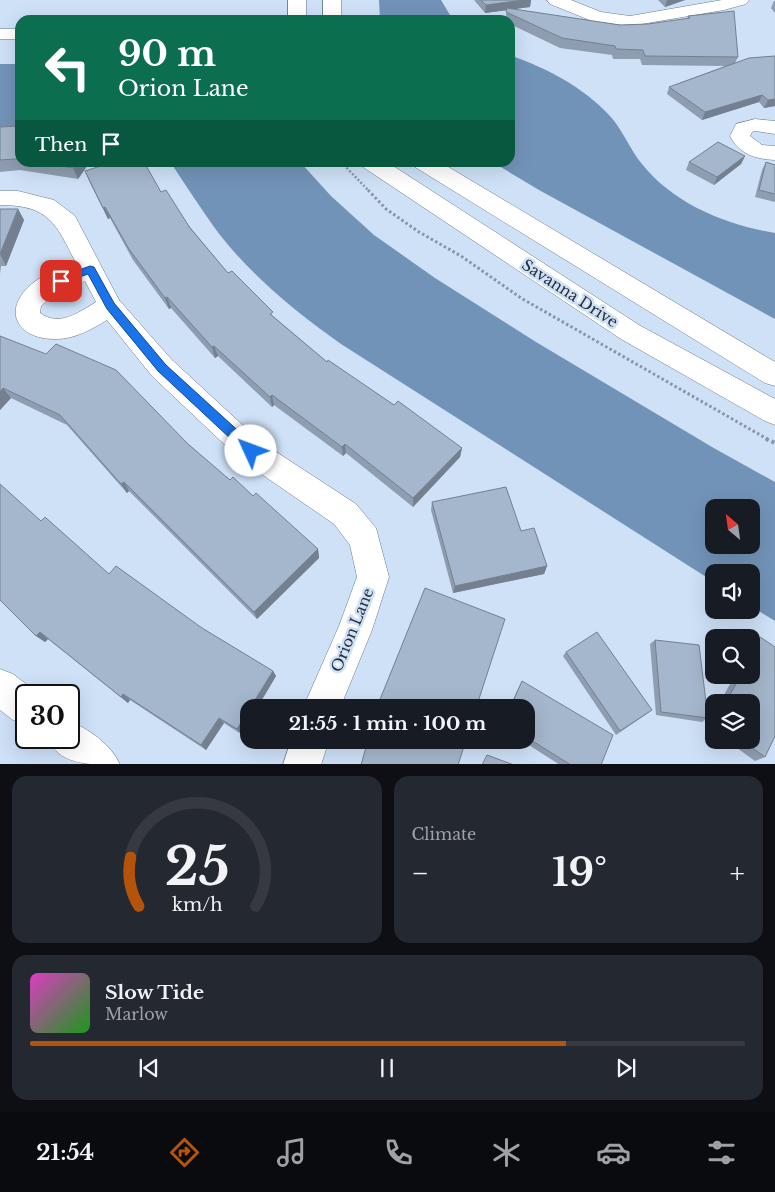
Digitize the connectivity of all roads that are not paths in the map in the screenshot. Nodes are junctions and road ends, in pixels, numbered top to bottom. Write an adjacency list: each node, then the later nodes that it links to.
1 (297, 0): 5 (street)
2 (332, 0): 6 (street)
3 (556, 0): 4 (street)
4 (740, 0)
5 (297, 15)
6 (332, 15)
7 (0, 34): 8 (street)
8 (15, 34)
9 (775, 128): 10 (street)
10 (775, 153)
11 (379, 167): 17 (street, Savanna Drive)
12 (431, 167): 16 (street)
13 (0, 198): 14 (street, Orion Lane)
14 (90, 269): 15 (street, Orion Lane); 15 (street)
15 (110, 306): 20 (street, Orion Lane)
16 (775, 375)
17 (775, 413)
18 (0, 687): 19 (street)
19 (15, 699)
20 (325, 699)
21 (80, 748): 23 (street)
22 (307, 749): 24 (street)
23 (101, 764)
24 (302, 764)

